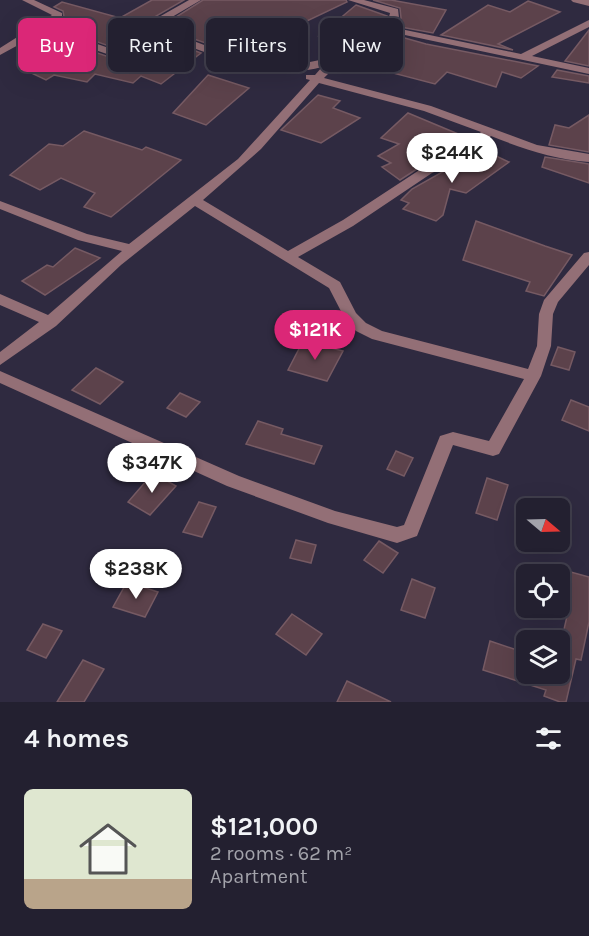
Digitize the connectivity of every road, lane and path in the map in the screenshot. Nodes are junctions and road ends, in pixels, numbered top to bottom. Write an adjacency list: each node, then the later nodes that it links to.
1 (27, 0): 6 (street)
2 (196, 0): 7 (street)
3 (353, 0): 8 (street)
4 (576, 0): 5 (street)
5 (589, 3)
6 (55, 18)
7 (165, 18)
8 (394, 18)
9 (589, 23): 13 (street)
10 (403, 32): 13 (street)
11 (18, 41): 12 (street)
12 (0, 52)
13 (522, 57): 14 (street)
14 (589, 71)
15 (294, 72): 17 (street)
16 (324, 72): 17 (street)
17 (317, 79): 18 (street); 20 (street)
18 (490, 131): 19 (street); 23 (street)
19 (588, 158)
20 (195, 201): 22 (street); 23 (street)
21 (0, 205): 22 (street)
22 (132, 249): 26 (street)
23 (289, 256): 28 (street)
24 (589, 256): 28 (street)
25 (0, 299): 26 (street)
26 (51, 322): 27 (street)
27 (0, 360)
28 (533, 376): 29 (street)
29 (0, 377)

